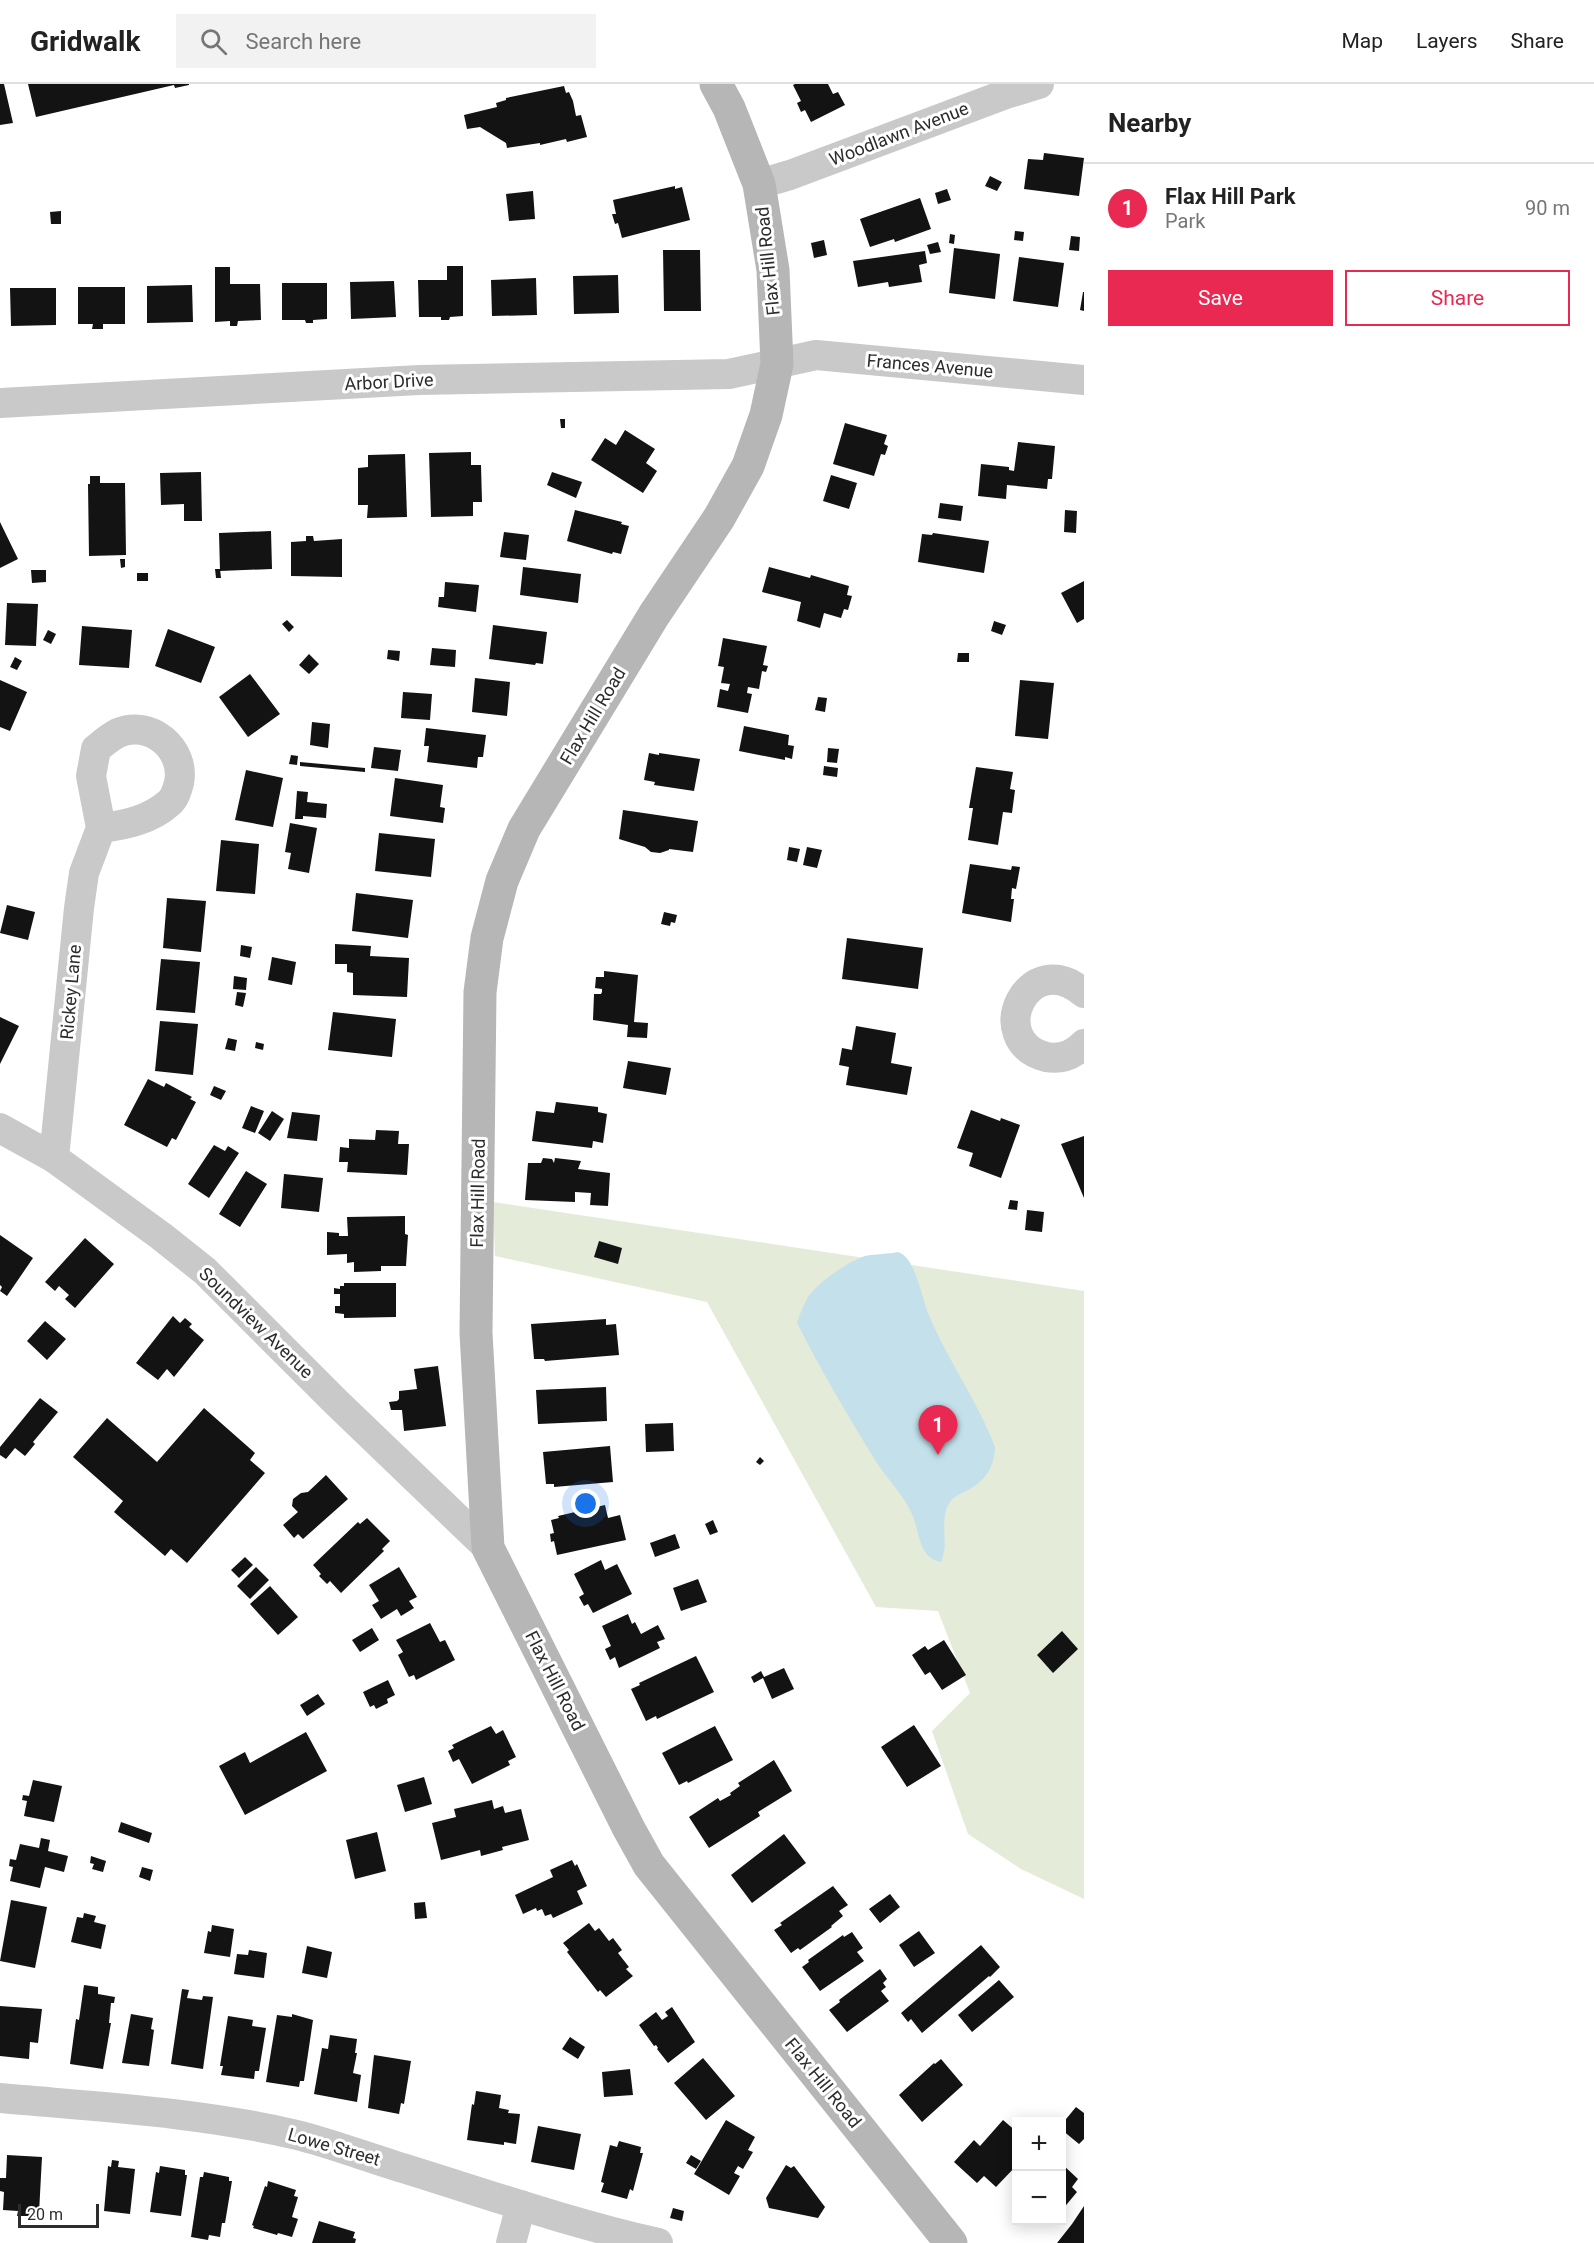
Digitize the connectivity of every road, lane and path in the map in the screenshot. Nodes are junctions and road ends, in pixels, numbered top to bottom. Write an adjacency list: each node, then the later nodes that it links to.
1 (716, 84): 3 (main road, Flax Hill Road)
2 (1039, 84): 3 (street, Woodlawn Avenue)
3 (759, 184): 4 (main road, Flax Hill Road)
4 (777, 364): 5 (street, Frances Avenue); 6 (street, Arbor Drive); 12 (main road, Flax Hill Road)
5 (1084, 380)
6 (0, 403)
7 (101, 828): 11 (street, Rickey Lane)
8 (1081, 980): 9 (street)
9 (1084, 1044)
10 (0, 1128): 11 (street, Soundview Avenue)
11 (54, 1158): 12 (street, Soundview Avenue)
12 (488, 1548): 17 (main road, Flax Hill Road)
13 (0, 2098): 14 (street, Lowe Street)
14 (521, 2205): 15 (street); 16 (street, Lowe Street)
15 (511, 2243)
16 (658, 2243)
17 (951, 2243)

